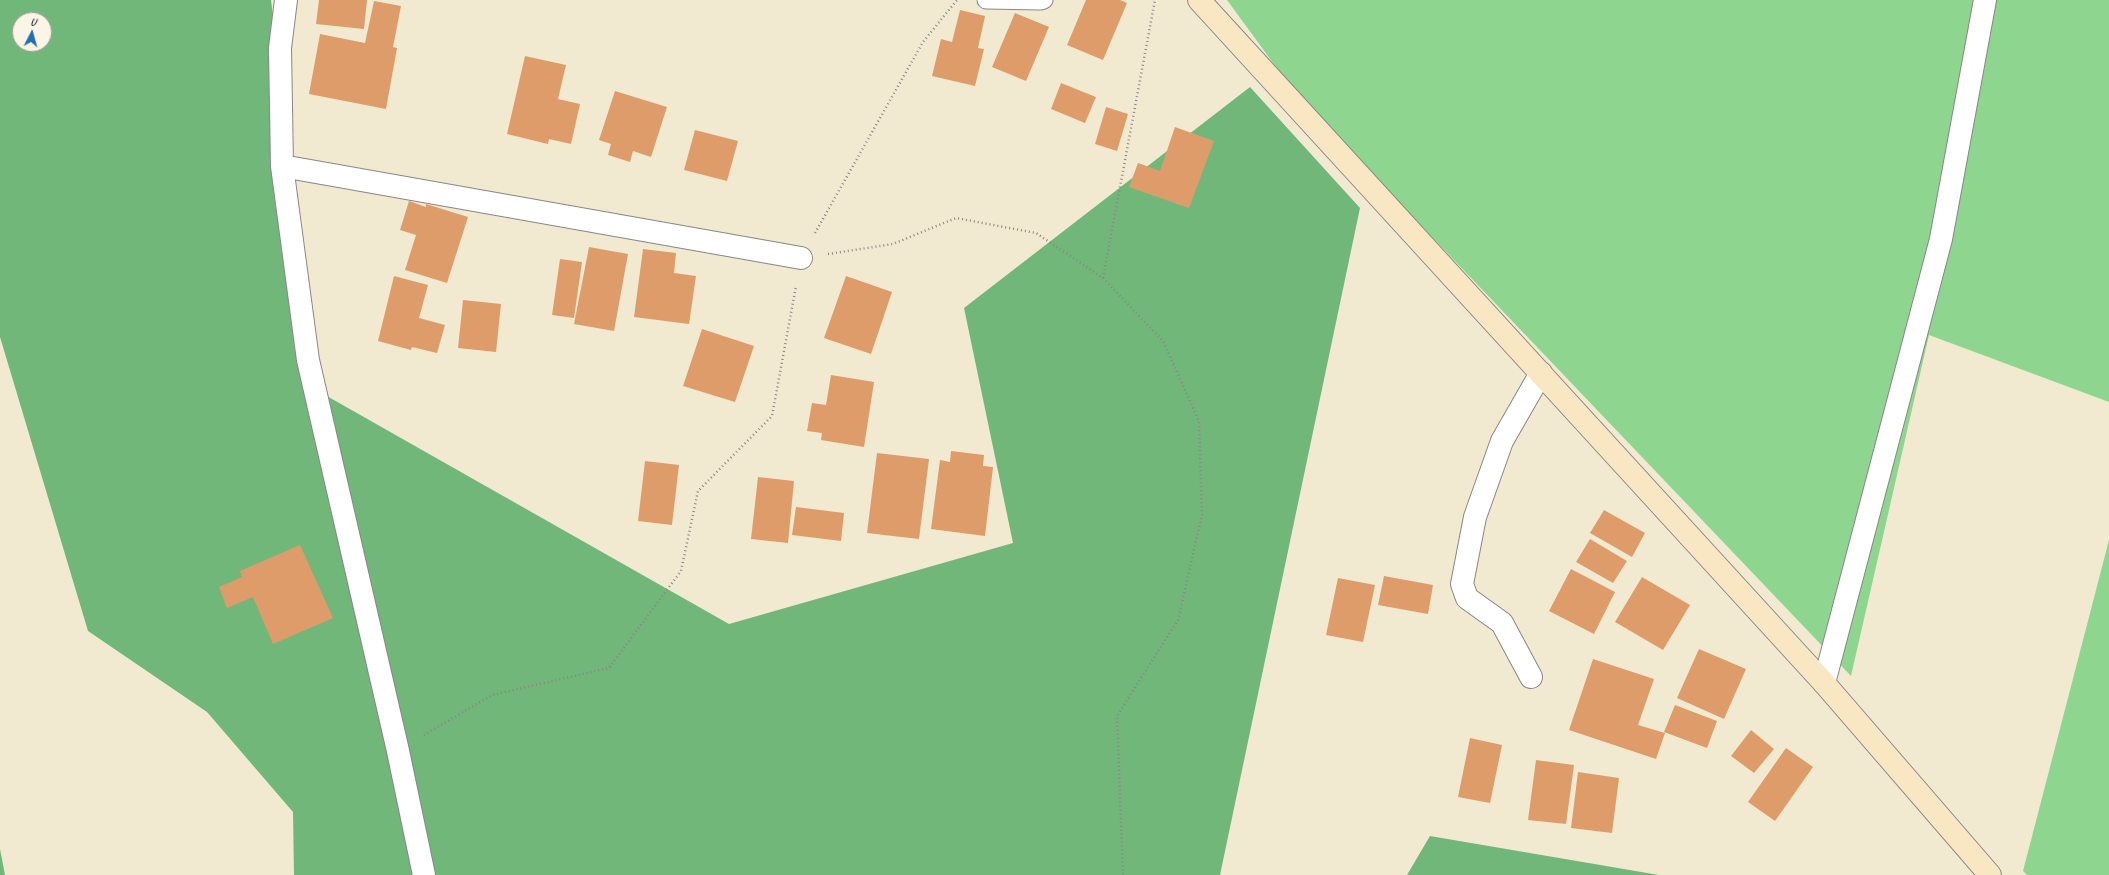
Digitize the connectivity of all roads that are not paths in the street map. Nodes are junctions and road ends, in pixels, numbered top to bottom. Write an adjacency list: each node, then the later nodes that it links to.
1 (286, 0): 6 (street)
2 (986, 0): 3 (lane)
3 (1044, 0)
4 (1199, 0): 8 (street)
5 (1985, 0): 10 (street)
6 (282, 166): 7 (street); 11 (street)
7 (801, 258)
8 (1541, 373): 9 (street); 10 (street)
9 (1531, 677)
10 (1824, 683): 12 (street)
11 (424, 875)
12 (1990, 875)

